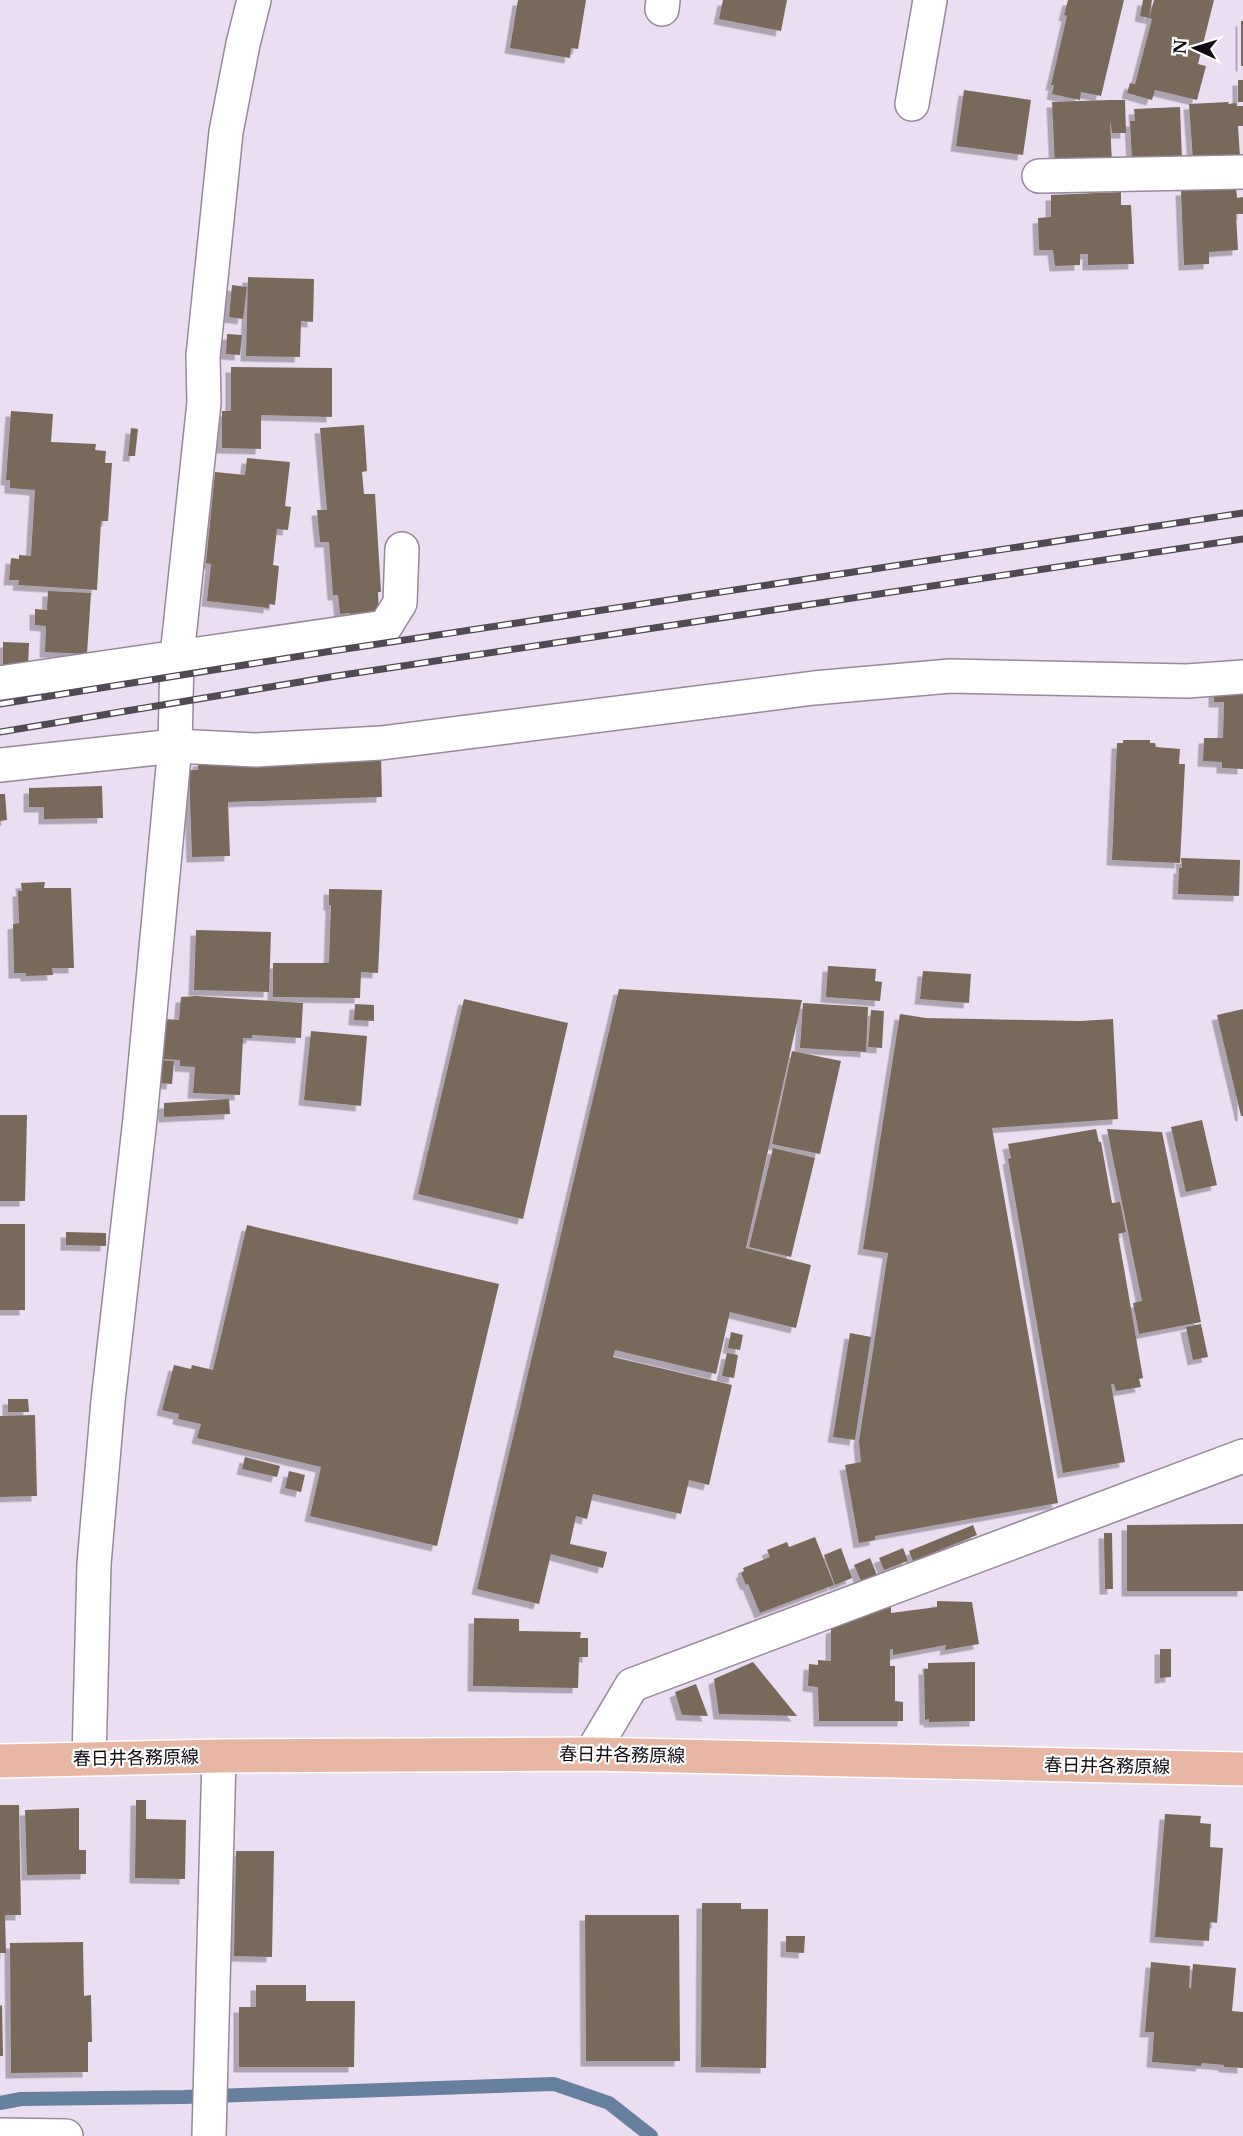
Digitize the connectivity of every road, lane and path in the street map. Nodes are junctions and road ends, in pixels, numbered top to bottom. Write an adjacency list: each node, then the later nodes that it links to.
1 (254, 0): 7 (street)
2 (930, 0): 3 (street)
3 (912, 104)
4 (1243, 172): 5 (street)
5 (1039, 176)
6 (402, 549): 7 (street)
7 (177, 656): 9 (street); 10 (street)
8 (1243, 677): 10 (street)
9 (0, 684)
10 (175, 746): 11 (street); 15 (street)
11 (0, 765)
12 (1243, 1456): 13 (street)
13 (591, 1754): 14 (main road, 春日井各務原線); 17 (main road, 春日井各務原線)
14 (219, 1756): 15 (main road, 春日井各務原線); 20 (street)
15 (88, 1759): 16 (main road, 春日井各務原線)
16 (0, 1761)
17 (1243, 1769)
18 (0, 2135): 19 (street)
19 (66, 2136)
20 (209, 2136)

